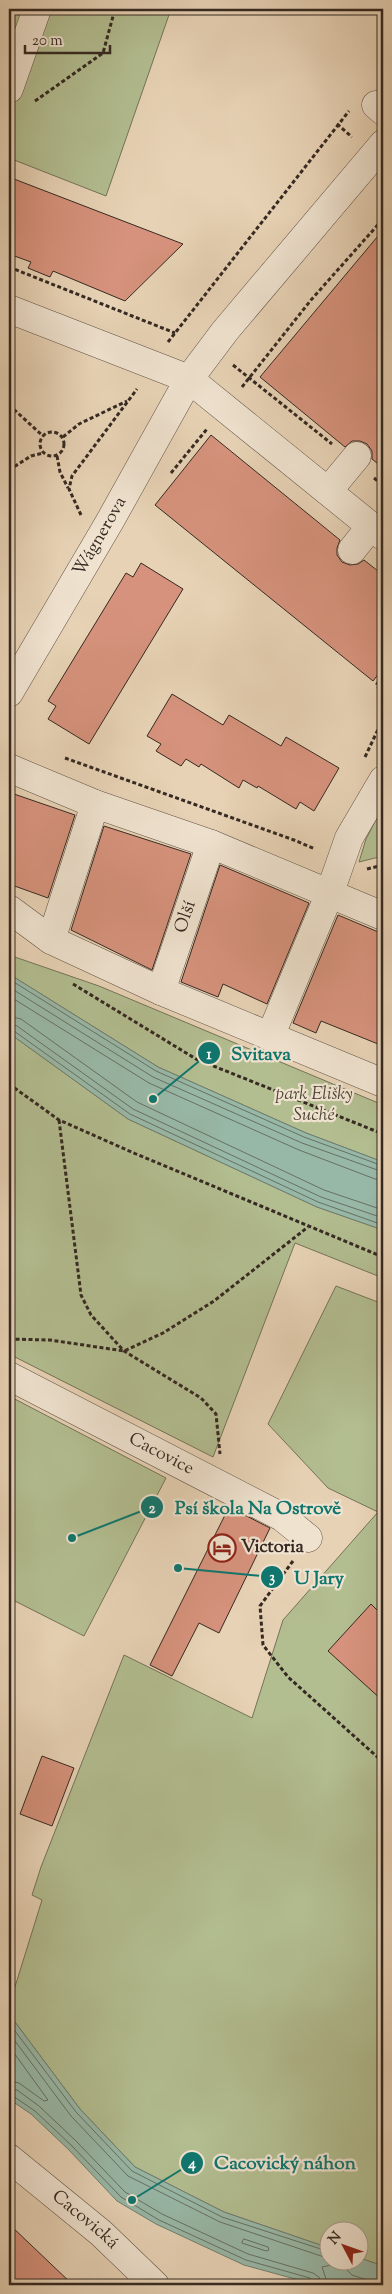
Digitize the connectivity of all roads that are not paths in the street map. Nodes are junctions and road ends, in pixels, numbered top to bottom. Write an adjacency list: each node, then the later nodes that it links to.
1 (37, 9): 2 (street)
2 (9, 89)
3 (383, 144): 5 (street, Wágnerova)
4 (9, 309): 5 (street)
5 (189, 379): 7 (street); 10 (street, Wágnerova)
6 (355, 458): 7 (street)
7 (328, 491): 8 (street)
8 (377, 531): 9 (street)
9 (352, 550)
10 (9, 693)
11 (9, 768): 13 (street)
12 (383, 780): 15 (street)
13 (95, 804): 14 (street); 18 (street)
14 (211, 844): 15 (street); 19 (street, Olší)
15 (329, 895): 17 (street); 20 (street)
16 (9, 909): 18 (street)
17 (383, 916)
18 (51, 940): 19 (street)
19 (161, 991): 20 (street)
20 (270, 1037): 21 (street)
21 (383, 1083)
22 (9, 1376): 23 (street, Cacovice)
23 (308, 1538)
24 (9, 2158): 25 (street, Cacovická)
25 (155, 2285)

